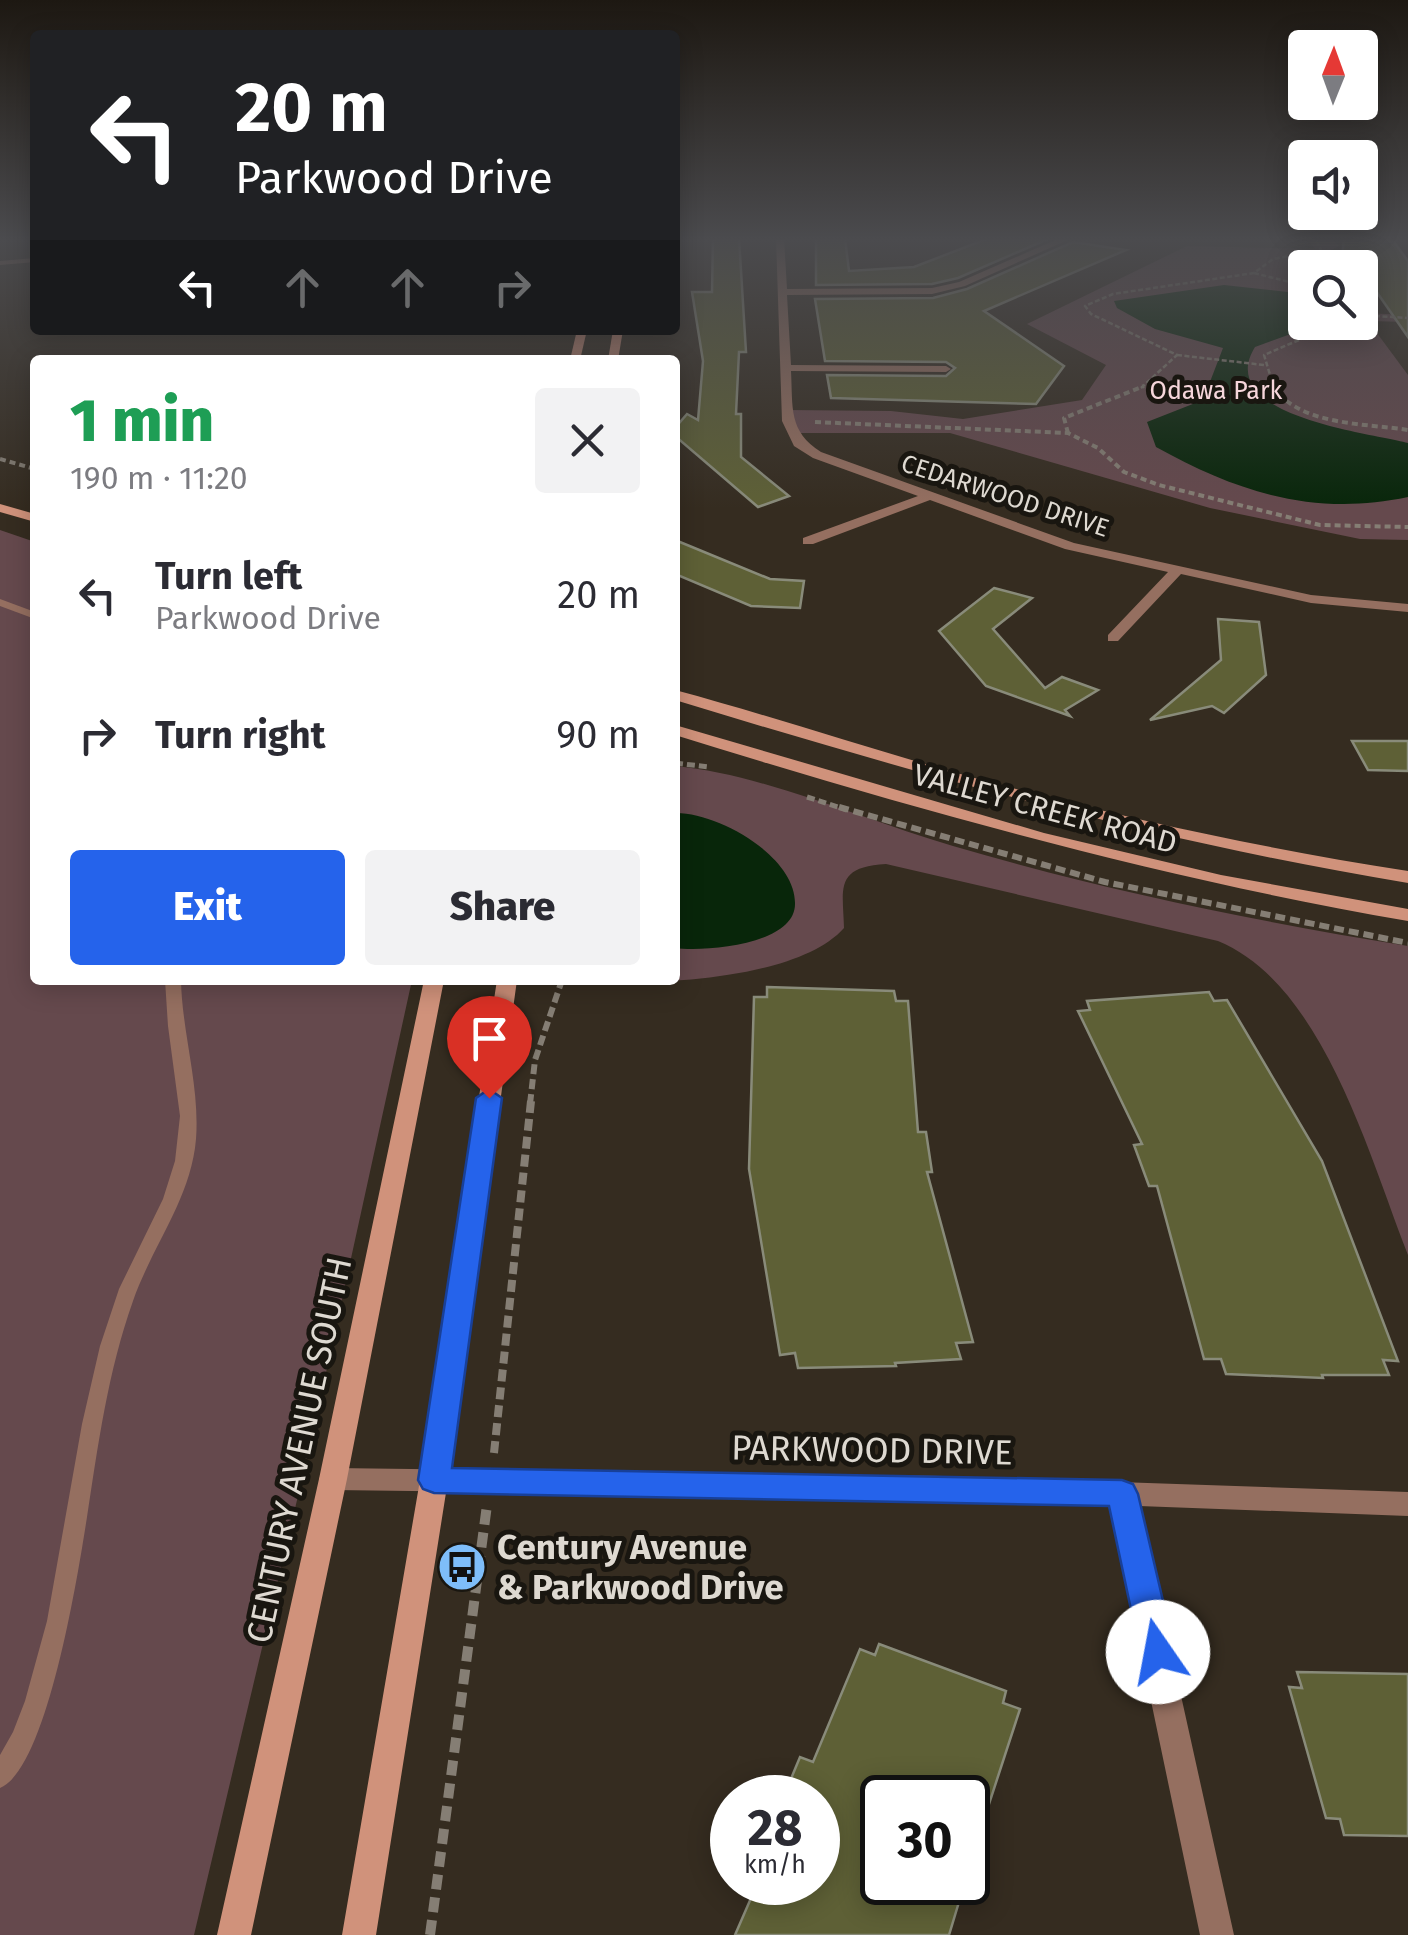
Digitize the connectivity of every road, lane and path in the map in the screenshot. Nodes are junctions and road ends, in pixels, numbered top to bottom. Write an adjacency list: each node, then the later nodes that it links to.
1 (783, 328): 6 (street)
2 (1121, 328): 4 (path)
3 (1299, 340): 5 (path)
4 (1177, 355): 5 (path); 10 (path)
5 (1264, 366): 9 (path)
6 (785, 368): 7 (street); 8 (street)
7 (946, 369)
8 (788, 421): 10 (path); 13 (street, CEDARWOOD DRIVE)
9 (1408, 430)
10 (1068, 433): 16 (path)
11 (0, 459): 12 (path)
12 (30, 468)
13 (926, 497): 17 (street); 18 (street, CEDARWOOD DRIVE)
14 (0, 508): 15 (main road)
15 (30, 517)
16 (1408, 528)
17 (808, 541)
18 (1177, 570): 20 (street, CEDARWOOD DRIVE); 22 (street)
19 (0, 602): 21 (lane)
20 (1408, 608)
21 (30, 614)
22 (1113, 638)
23 (680, 697): 27 (main road, VALLEY CREEK ROAD)
24 (680, 732): 26 (main road, VALLEY CREEK ROAD)
25 (680, 746): 26 (main road)
26 (744, 751): 28 (main road, VALLEY CREEK ROAD)
27 (1408, 877)
28 (1408, 914)
29 (174, 985): 36 (lane)
30 (433, 985): 32 (main road, CENTURY AVENUE SOUTH)
31 (507, 985): 33 (main road)
32 (334, 1479): 33 (street, PARKWOOD DRIVE); 37 (main road, CENTURY AVENUE SOUTH)
33 (434, 1480): 34 (street, PARKWOOD DRIVE); 38 (main road)
34 (1122, 1494): 35 (street, PARKWOOD DRIVE); 39 (street)
35 (1408, 1504)
36 (0, 1776)
37 (234, 1935)
38 (359, 1935)
39 (1216, 1935)

